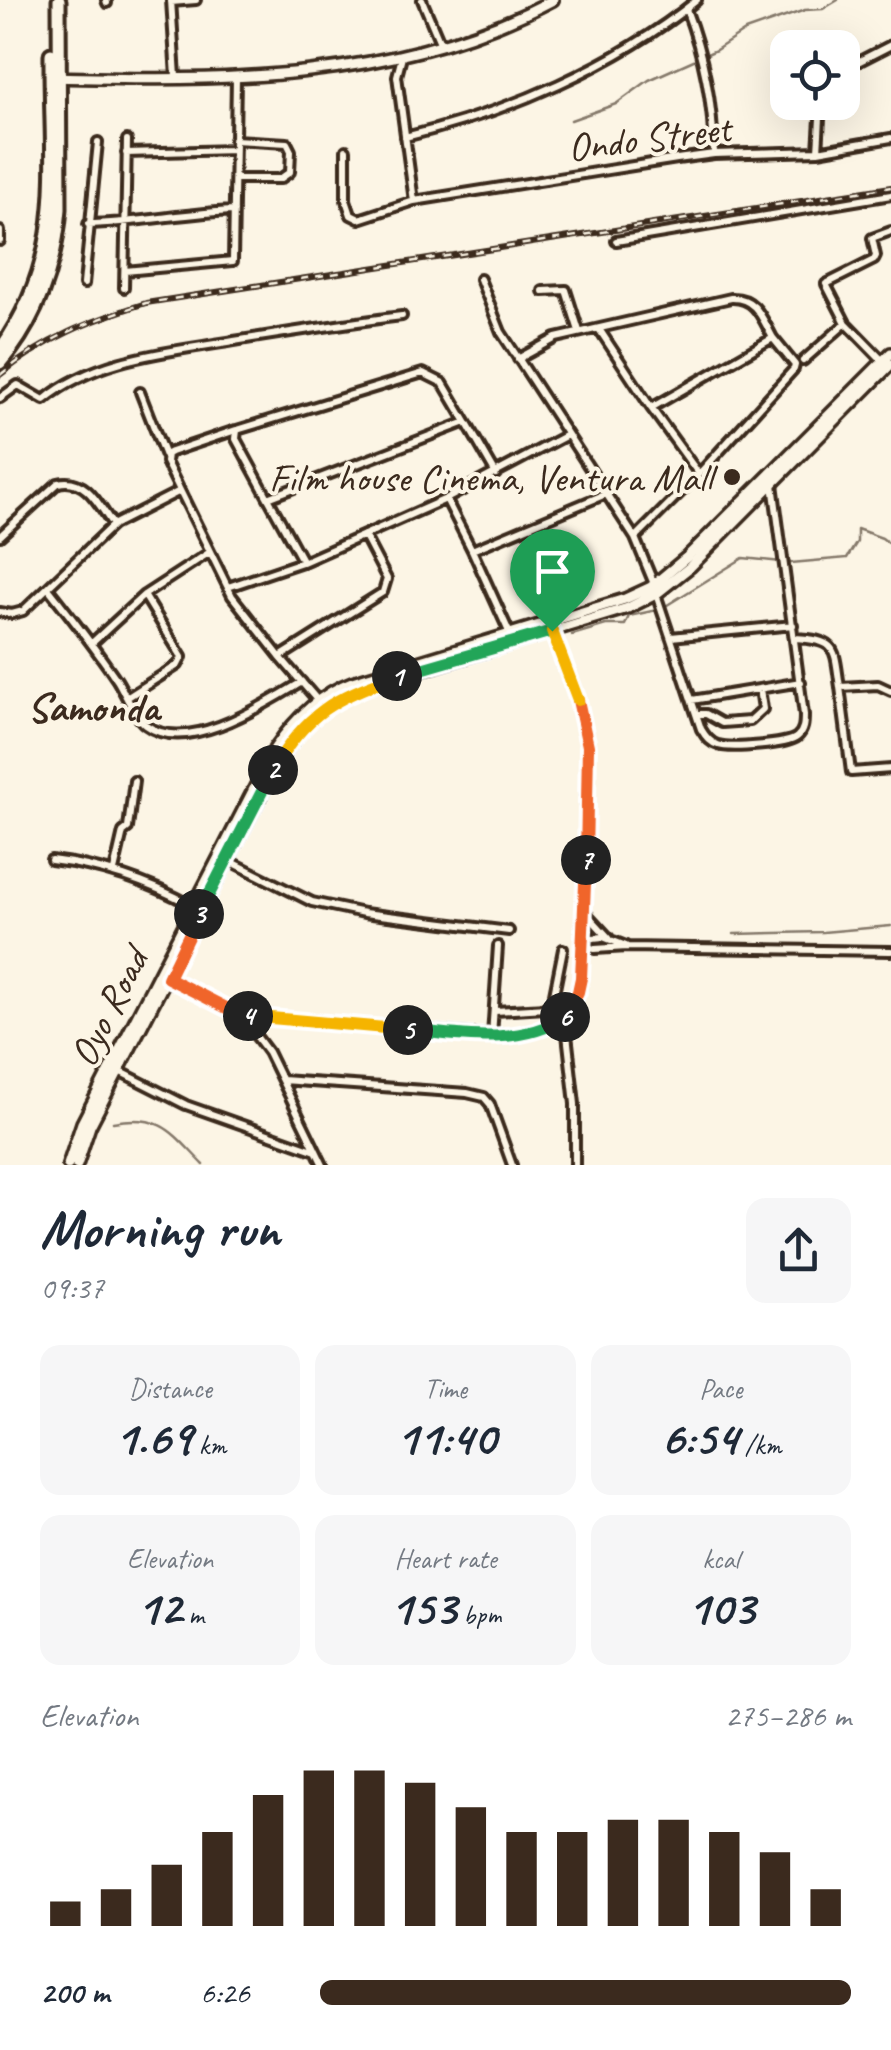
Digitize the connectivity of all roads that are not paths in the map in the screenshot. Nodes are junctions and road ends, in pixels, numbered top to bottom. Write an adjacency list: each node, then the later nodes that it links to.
1 (55, 0): 14 (highway)
2 (196, 0): 6 (street)
3 (422, 0): 9 (street)
4 (552, 0): 9 (main road)
5 (697, 0): 7 (street)
6 (171, 1): 15 (street)
7 (686, 9): 18 (street); 27 (street)
8 (891, 45): 11 (street)
9 (441, 46): 10 (main road)
10 (402, 58): 12 (main road); 13 (street)
11 (860, 61)
12 (384, 62): 13 (street); 16 (main road)
13 (397, 76): 18 (street)
14 (55, 77): 15 (main road); 47 (highway)
15 (176, 77): 16 (main road)
16 (236, 78): 21 (street)
17 (820, 120): 25 (street)
18 (405, 137): 30 (street)
19 (891, 138): 25 (street, Ondo Street)
20 (126, 140): 26 (street)
21 (234, 140): 23 (street); 28 (street)
22 (98, 142): 33 (street)
23 (234, 150): 26 (street); 28 (street)
24 (346, 150): 30 (street, Ondo Street)
25 (818, 151): 27 (street, Ondo Street)
26 (126, 154): 32 (street)
27 (714, 154): 30 (street, Ondo Street)
28 (235, 178): 31 (street)
29 (891, 195): 37 (street)
30 (414, 202)
31 (234, 211): 32 (street); 38 (street)
32 (124, 223): 33 (street); 38 (street)
33 (88, 224): 40 (street)
34 (0, 231): 36 (street)
35 (891, 231): 44 (street)
36 (0, 241)
37 (616, 242)
38 (125, 270): 41 (street)
39 (480, 280): 50 (street)
40 (84, 284)
41 (124, 288)
42 (543, 291): 46 (street)
43 (402, 316): 56 (street)
44 (846, 323): 51 (street); 52 (street)
45 (599, 329): 46 (street); 48 (street); 57 (street)
46 (578, 331): 50 (street)
47 (8, 336): 49 (highway); 53 (highway)
48 (772, 338): 57 (street); 63 (street)
49 (0, 350)
50 (518, 358): 60 (street)
51 (888, 359): 54 (main road, Oyo Road)
52 (803, 361)
53 (0, 363)
54 (875, 375): 64 (main road, Oyo Road); 78 (main road, Oyo Road)
55 (140, 392): 61 (street)
56 (0, 398)
57 (651, 408): 63 (street)
58 (466, 422): 59 (street); 62 (street); 67 (street)
59 (237, 430): 61 (street); 67 (street)
60 (567, 435): 62 (street); 66 (street)
61 (166, 458): 65 (street)
62 (496, 474): 68 (street)
63 (699, 474): 72 (street)
64 (772, 483): 78 (main road, Oyo Road); 81 (street)
65 (178, 492): 69 (street); 74 (street)
66 (606, 494): 72 (street); 73 (street)
67 (268, 498): 75 (street)
68 (446, 499): 70 (street); 73 (street)
69 (113, 525): 71 (street); 77 (street)
70 (364, 535): 75 (street); 87 (street)
71 (0, 536)
72 (636, 538): 78 (street)
73 (472, 550): 83 (street)
74 (210, 552): 76 (street); 79 (street)
75 (303, 562): 76 (street)
76 (228, 587): 87 (street)
77 (48, 588): 80 (street); 86 (street)
78 (655, 590): 82 (main road, Oyo Road); 83 (main road, Oyo Road); 84 (street)
79 (144, 595): 86 (street); 93 (street)
80 (0, 612)
81 (793, 625): 84 (street); 85 (street)
82 (552, 631): 100 (main road, Oyo Road); 103 (street)
83 (510, 634): 95 (main road, Oyo Road)
84 (672, 637): 94 (street)
85 (794, 638): 89 (street); 90 (street)
86 (92, 643): 93 (street)
87 (280, 657): 88 (street)
88 (302, 682): 93 (street); 95 (street)
89 (800, 682): 91 (street); 96 (street)
90 (840, 688): 92 (street); 97 (street)
91 (760, 689): 94 (street); 96 (street)
92 (891, 691)
93 (128, 696)
94 (692, 700): 96 (street)
95 (318, 701): 102 (main road, Oyo Road)
96 (696, 714)
97 (891, 769)
98 (134, 781): 101 (street)
99 (51, 860): 101 (street)
100 (228, 860): 104 (street); 113 (main road, Oyo Road)
101 (114, 871): 102 (street)
102 (193, 906): 113 (main road, Oyo Road)
103 (585, 912): 105 (street); 106 (street)
104 (509, 930)
105 (610, 939): 106 (street); 108 (street)
106 (582, 943): 109 (street); 112 (street)
107 (498, 946): 114 (street)
108 (628, 946): 109 (street); 111 (street)
109 (606, 948): 112 (street)
110 (563, 949): 114 (street)
111 (891, 951)
112 (581, 957): 116 (street)
113 (163, 976): 115 (street); 118 (main road, Oyo Road); 121 (main road, Oyo Road)
114 (494, 1011): 117 (street)
115 (240, 1015): 117 (street); 119 (street)
116 (568, 1016): 117 (street); 125 (street)
117 (492, 1036)
118 (119, 1071): 120 (street); 122 (main road, Oyo Road)
119 (282, 1080): 120 (street); 124 (street)
120 (316, 1151): 123 (street)
121 (68, 1165)
122 (77, 1165)
123 (323, 1165)
124 (512, 1165)
125 (576, 1165)

